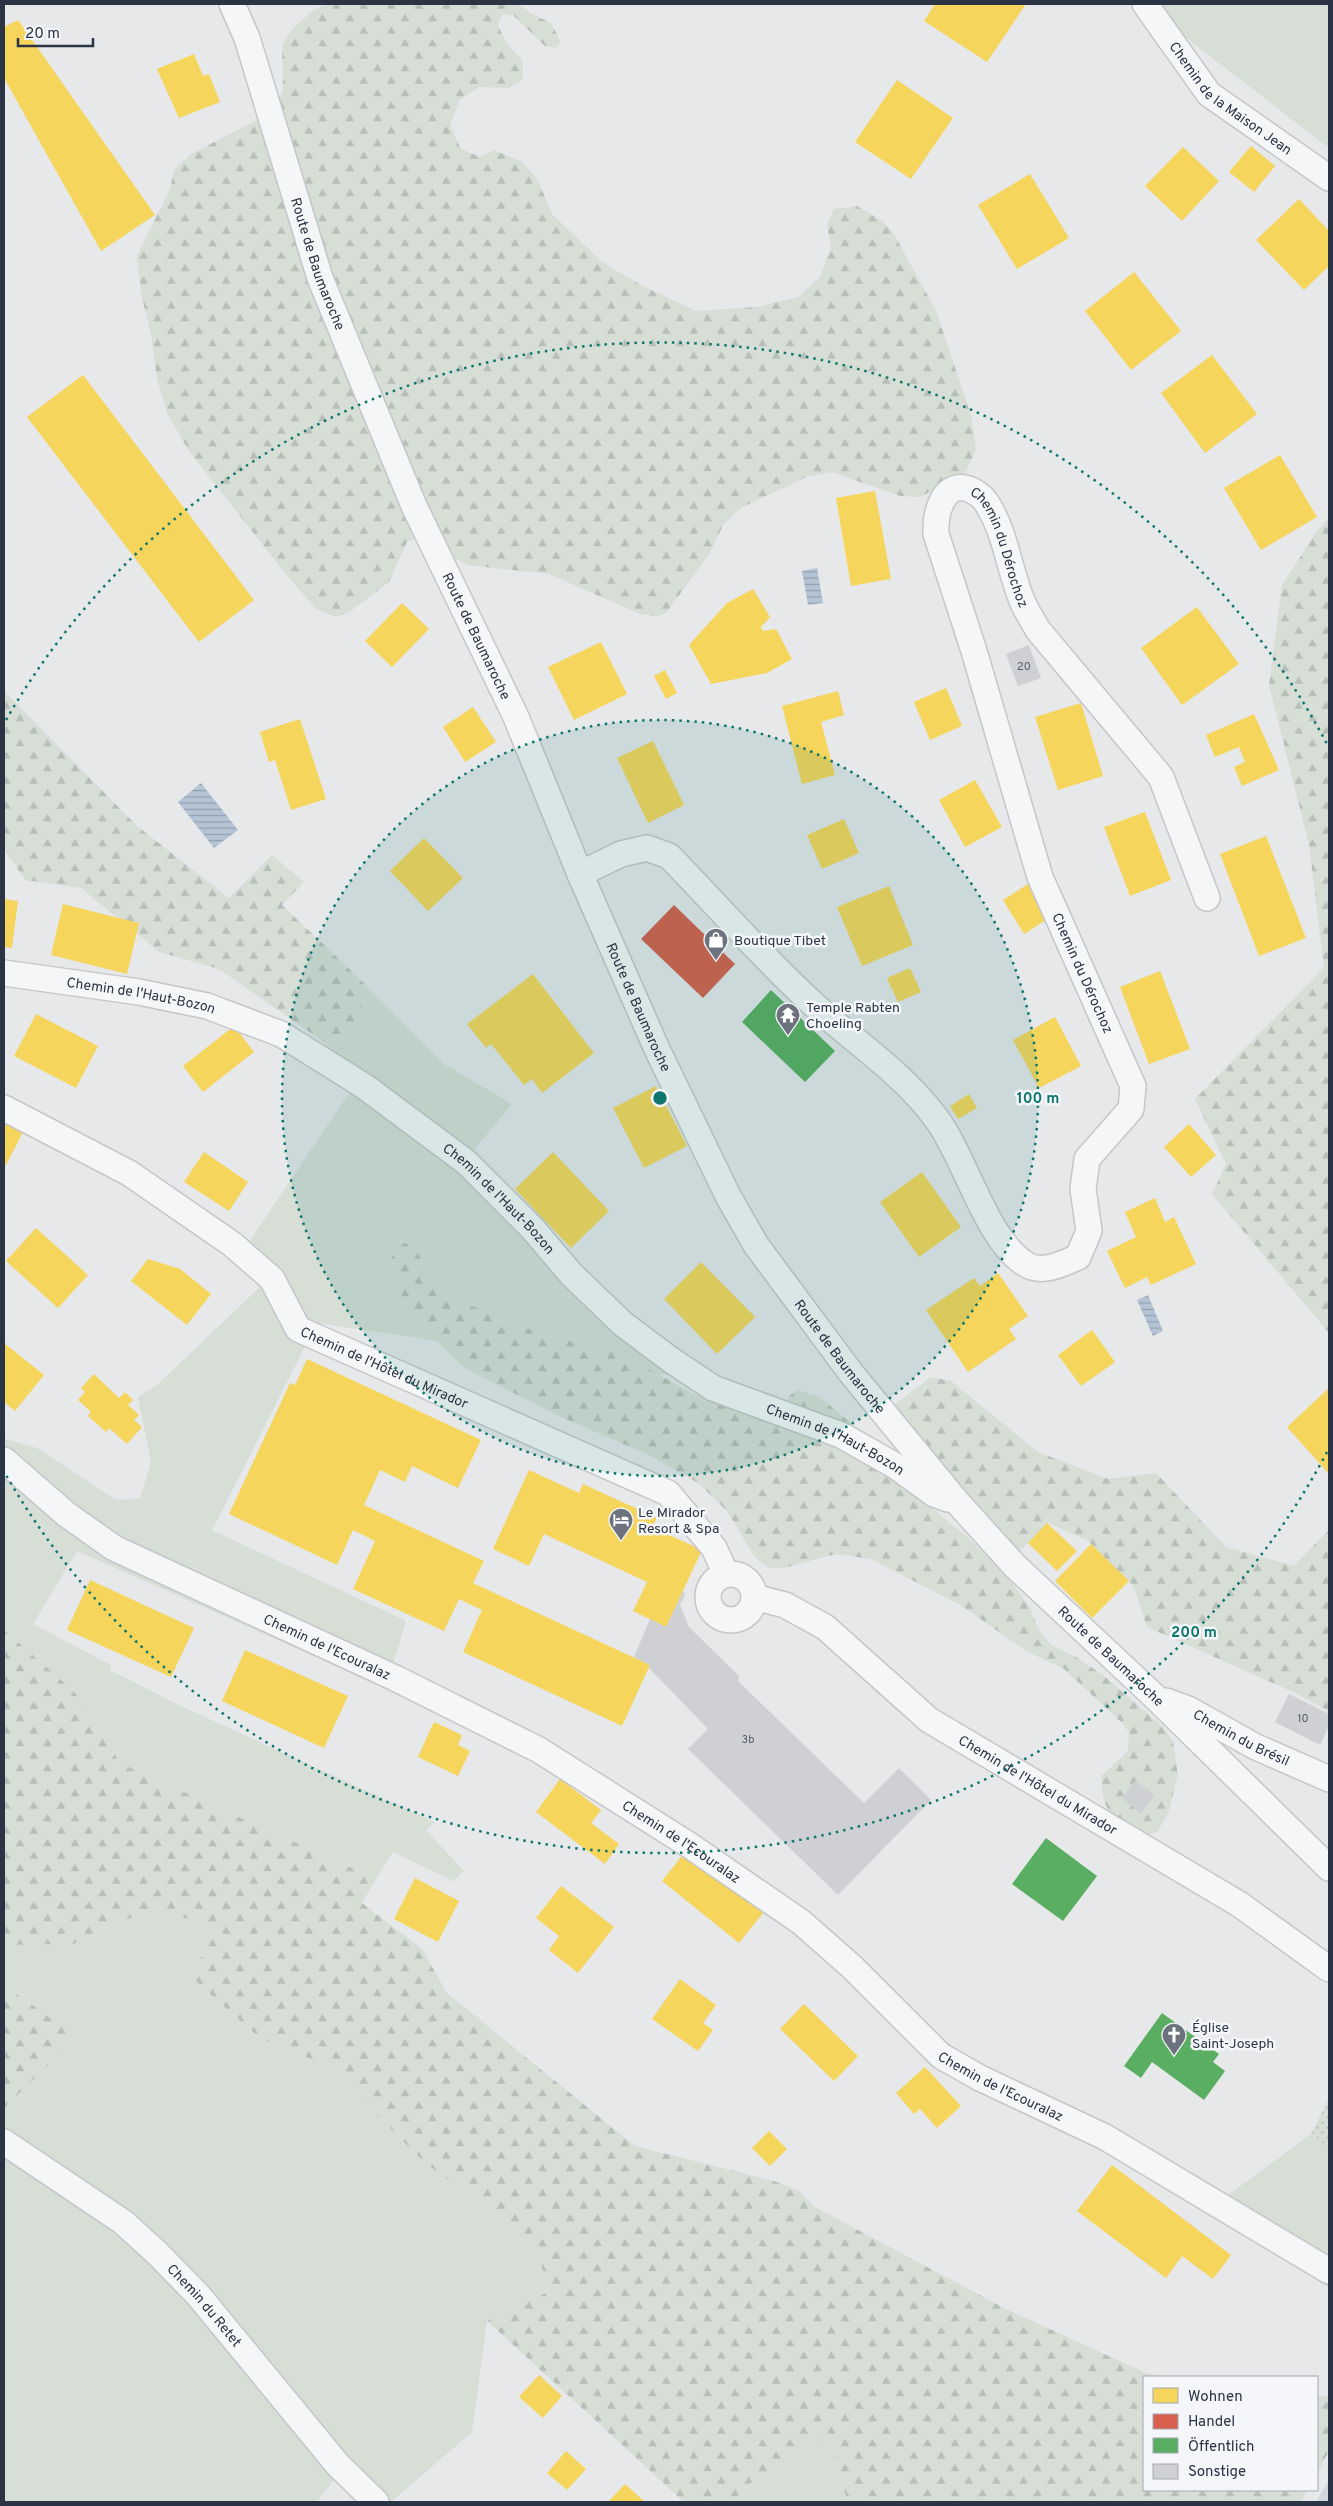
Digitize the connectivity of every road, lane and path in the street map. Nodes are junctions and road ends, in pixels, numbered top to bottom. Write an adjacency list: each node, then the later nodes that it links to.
1 (232, 4): 4 (street, Route de Baumaroche)
2 (1145, 4): 3 (street, Chemin de la Maison Jean)
3 (1329, 178)
4 (580, 874): 5 (street, Chemin du Dérochoz); 9 (street, Route de Baumaroche)
5 (1207, 898)
6 (4, 973): 9 (street, Chemin de l'Haut-Bozon)
7 (4, 1108): 10 (street, Chemin de l'Hôtel du Mirador)
8 (4, 1460): 17 (street, Chemin de l'Ecouralaz)
9 (957, 1502): 12 (street, Route de Baumaroche)
10 (726, 1574): 11 (street); 11 (street)
11 (754, 1597): 15 (street, Chemin de l'Hôtel du Mirador)
12 (1154, 1696): 13 (street, Chemin du Brésil); 14 (street, Route de Baumaroche)
13 (1329, 1779)
14 (1329, 1868)
15 (1329, 1969)
16 (4, 2142): 18 (street, Chemin du Retet)
17 (1329, 2270)
18 (376, 2502)

